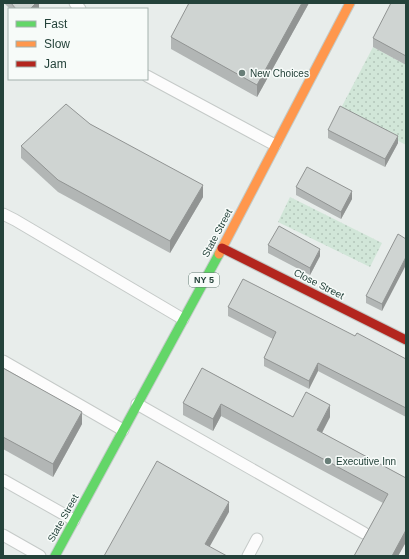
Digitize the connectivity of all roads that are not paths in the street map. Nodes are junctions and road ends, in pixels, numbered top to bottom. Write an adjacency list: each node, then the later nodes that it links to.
1 (350, 3): 3 (main road, State Street / NY 5)
2 (148, 77): 3 (lane)
3 (276, 145): 5 (main road, State Street / NY 5)
4 (3, 214): 6 (lane)
5 (222, 248): 6 (main road, State Street / NY 5); 7 (main road, Close Street)
6 (183, 319): 9 (main road, State Street / NY 5)
7 (406, 340)
8 (3, 361): 10 (lane)
9 (137, 404): 10 (main road, State Street / NY 5); 13 (lane)
10 (123, 430): 12 (main road, State Street / NY 5)
11 (3, 480): 12 (lane)
12 (74, 520): 17 (main road, State Street / NY 5)
13 (364, 533)
14 (3, 534): 16 (lane)
15 (257, 539): 18 (lane)
16 (40, 556)
17 (55, 556)
18 (248, 556)

